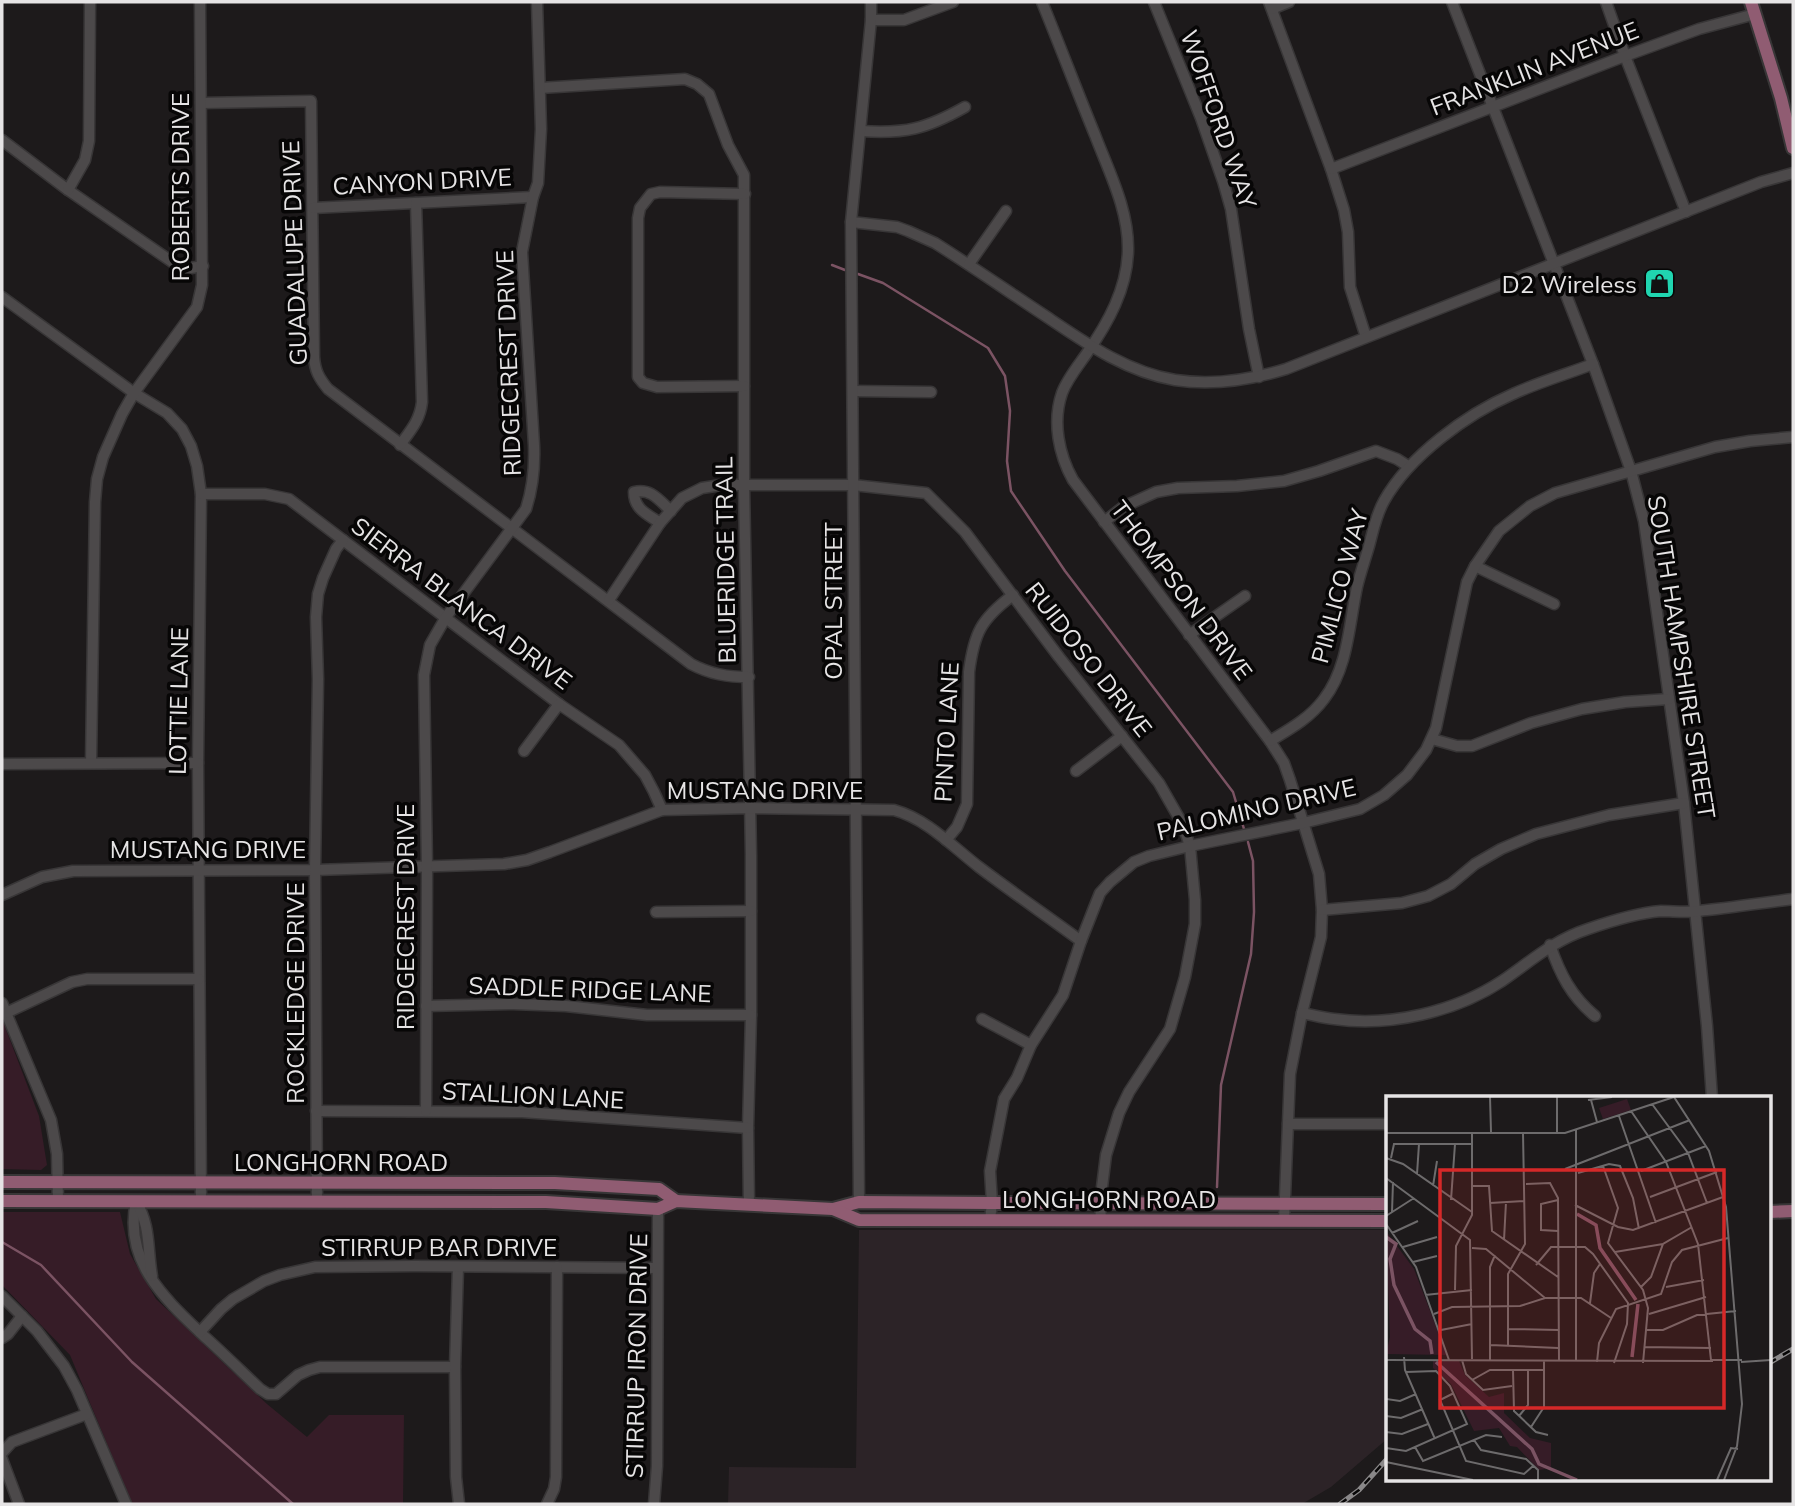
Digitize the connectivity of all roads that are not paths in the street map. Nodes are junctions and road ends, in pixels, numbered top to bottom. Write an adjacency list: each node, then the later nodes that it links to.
1 (90, 2): 24 (street)
2 (200, 2): 16 (street, ROBERTS DRIVE)
3 (537, 2): 15 (street, RIDGECREST DRIVE)
4 (872, 2): 13 (street, OPAL STREET)
5 (953, 2): 13 (street)
6 (1042, 2): 37 (street, THOMPSON DRIVE)
7 (1154, 2): 39 (street, WOFFORD WAY)
8 (1289, 2): 11 (street)
9 (1452, 2): 18 (street, SOUTH HAMPSHIRE STREET)
10 (1606, 2): 14 (street)
11 (1270, 5): 22 (street)
12 (1753, 8): 14 (street, FRANKLIN AVENUE); 21 (main road)
13 (871, 20): 19 (street, OPAL STREET)
14 (1625, 56): 18 (street, FRANKLIN AVENUE); 30 (street)
15 (540, 88): 25 (street, BLUERIDGE TRAIL); 26 (street, RIDGECREST DRIVE)
16 (201, 103): 28 (street, GUADALUPE DRIVE); 34 (street, ROBERTS DRIVE)
17 (965, 107): 19 (street)
18 (1492, 107): 22 (street, FRANKLIN AVENUE); 32 (street, SOUTH HAMPSHIRE STREET)
19 (861, 131): 31 (street, OPAL STREET)
20 (2, 140): 24 (street)
21 (1793, 148)
22 (1331, 169): 36 (street)
23 (1793, 173): 30 (street)
24 (68, 190): 34 (street)
25 (745, 194): 40 (street, BLUERIDGE TRAIL); 40 (street)
26 (533, 197): 27 (street, CANYON DRIVE); 54 (street, RIDGECREST DRIVE)
27 (416, 203): 28 (street, CANYON DRIVE); 45 (street)
28 (313, 208): 45 (street, GUADALUPE DRIVE)
29 (1006, 211): 33 (street)
30 (1686, 212): 32 (street)
31 (851, 222): 33 (street); 41 (street, OPAL STREET)
32 (1554, 263): 36 (street); 38 (street, SOUTH HAMPSHIRE STREET)
33 (969, 264): 37 (street)
34 (203, 266): 43 (street, ROBERTS DRIVE)
35 (2, 297): 43 (street, LOTTIE LANE)
36 (1366, 337): 39 (street)
37 (1091, 347): 39 (street); 52 (street, THOMPSON DRIVE)
38 (1593, 364): 46 (street, PIMLICO WAY); 47 (street, SOUTH HAMPSHIRE STREET)
39 (1259, 377)
40 (744, 386): 49 (street, BLUERIDGE TRAIL)
41 (853, 391): 42 (street); 48 (street, OPAL STREET)
42 (930, 392)
43 (134, 393): 50 (street, LOTTIE LANE); 70 (street, ROBERTS DRIVE)
44 (1793, 437): 47 (street, PALOMINO DRIVE)
45 (400, 445): 54 (street, GUADALUPE DRIVE)
46 (1408, 466): 52 (street); 68 (street, PIMLICO WAY)
47 (1631, 471): 56 (street, PALOMINO DRIVE); 64 (street, SOUTH HAMPSHIRE STREET)
48 (853, 485): 49 (street, RUIDOSO DRIVE); 57 (street, RUIDOSO DRIVE); 77 (street, OPAL STREET)
49 (744, 486): 51 (street, RUIDOSO DRIVE); 63 (street, BLUERIDGE TRAIL)
50 (201, 494): 55 (street, SIERRA BLANCA DRIVE); 71 (street, LOTTIE LANE)
51 (671, 511): 53 (street, RUIDOSO DRIVE); 53 (street)
52 (1104, 522): 62 (street, THOMPSON DRIVE)
53 (660, 523): 59 (street, RUIDOSO DRIVE)
54 (511, 529): 59 (street, GUADALUPE DRIVE); 61 (street, RIDGECREST DRIVE)
55 (344, 540): 61 (street, SIERRA BLANCA DRIVE); 83 (street, ROCKLEDGE DRIVE)
56 (1475, 566): 60 (street); 67 (street, PALOMINO DRIVE)
57 (1013, 595): 66 (street, RUIDOSO DRIVE); 79 (street, PINTO LANE)
58 (1245, 596): 62 (street)
59 (609, 600): 63 (street, GUADALUPE DRIVE)
60 (1553, 604)
61 (446, 617): 65 (street, SIERRA BLANCA DRIVE); 81 (street, RIDGECREST DRIVE)
62 (1189, 635): 68 (street, THOMPSON DRIVE)
63 (748, 677): 75 (street, BLUERIDGE TRAIL)
64 (1669, 699): 67 (street); 74 (street, SOUTH HAMPSHIRE STREET)
65 (559, 704): 69 (street); 76 (street, SIERRA BLANCA DRIVE)
66 (1122, 736): 73 (street); 80 (street, RUIDOSO DRIVE)
67 (1432, 739): 78 (street, PALOMINO DRIVE)
68 (1269, 741): 78 (street, THOMPSON DRIVE)
69 (524, 751)
70 (91, 763): 71 (street); 72 (street)
71 (198, 763): 82 (street, LOTTIE LANE)
72 (2, 764)
73 (1076, 771)
74 (1684, 803): 86 (street); 89 (street, SOUTH HAMPSHIRE STREET)
75 (751, 808): 76 (street, MUSTANG DRIVE); 77 (street, MUSTANG DRIVE); 87 (street, BLUERIDGE TRAIL)
76 (662, 810): 81 (street, MUSTANG DRIVE)
77 (856, 810): 79 (street, MUSTANG DRIVE); 116 (street, OPAL STREET)
78 (1303, 823): 80 (street, PALOMINO DRIVE); 86 (street, THOMPSON DRIVE)
79 (946, 840): 90 (street, MUSTANG DRIVE)
80 (1190, 846): 90 (street, PALOMINO DRIVE); 118 (street, RUIDOSO DRIVE)
81 (427, 867): 83 (street, MUSTANG DRIVE); 93 (street, RIDGECREST DRIVE)
82 (199, 870): 83 (street, MUSTANG DRIVE); 84 (street, MUSTANG DRIVE); 92 (street, LOTTIE LANE)
83 (315, 870): 101 (street, ROCKLEDGE DRIVE)
84 (2, 895)
85 (1793, 900): 89 (street)
86 (1322, 910): 95 (street, THOMPSON DRIVE)
87 (751, 911): 88 (street); 96 (street, BLUERIDGE TRAIL)
88 (656, 912)
89 (1695, 912): 91 (street); 100 (street, SOUTH HAMPSHIRE STREET)
90 (1081, 941): 99 (street, PALOMINO DRIVE)
91 (1550, 945): 95 (street); 97 (street)
92 (200, 979): 94 (street); 108 (street, LOTTIE LANE)
93 (426, 1006): 96 (street, SADDLE RIDGE LANE); 102 (street, RIDGECREST DRIVE)
94 (4, 1008): 107 (street)
95 (1302, 1013): 103 (street, THOMPSON DRIVE)
96 (751, 1015): 105 (street, BLUERIDGE TRAIL)
97 (1595, 1016)
98 (982, 1020): 99 (street)
99 (1031, 1045): 117 (street, PALOMINO DRIVE)
100 (1712, 1096)
101 (316, 1111): 102 (street, STALLION LANE); 109 (street, ROCKLEDGE DRIVE)
102 (426, 1111): 105 (street, STALLION LANE)
103 (1288, 1124): 104 (street); 119 (street, THOMPSON DRIVE)
104 (1386, 1124)
105 (748, 1128): 121 (street, BLUERIDGE TRAIL)
106 (2, 1182): 107 (main road, LONGHORN ROAD)
107 (58, 1182): 108 (main road, LONGHORN ROAD); 112 (street)
108 (201, 1182): 109 (main road, LONGHORN ROAD); 110 (street, LOTTIE LANE)
109 (317, 1183): 114 (street, ROCKLEDGE DRIVE); 115 (main road, LONGHORN ROAD)
110 (201, 1200): 113 (main road, LONGHORN ROAD); 114 (main road, LONGHORN ROAD)
111 (2, 1201): 112 (main road, LONGHORN ROAD)
112 (58, 1201): 113 (main road, LONGHORN ROAD)
113 (136, 1201): 135 (street)
114 (317, 1201): 122 (main road, LONGHORN ROAD)
115 (676, 1201): 121 (main road, LONGHORN ROAD); 122 (main road, LONGHORN ROAD)
116 (859, 1202): 117 (main road, LONGHORN ROAD); 123 (main road, LONGHORN ROAD)
117 (992, 1203): 118 (main road, LONGHORN ROAD); 126 (street, PALOMINO DRIVE)
118 (1100, 1203): 119 (main road, LONGHORN ROAD); 127 (street, RUIDOSO DRIVE)
119 (1283, 1204): 120 (main road, LONGHORN ROAD); 128 (street, THOMPSON DRIVE)
120 (1386, 1204)
121 (749, 1205): 123 (main road, LONGHORN ROAD)
122 (658, 1209): 132 (street, STIRRUP IRON DRIVE)
123 (834, 1209): 126 (main road, LONGHORN ROAD)
124 (1793, 1211): 125 (main road)
125 (1770, 1212)
126 (990, 1220): 127 (main road, LONGHORN ROAD)
127 (1101, 1220): 128 (main road, LONGHORN ROAD)
128 (1284, 1221): 129 (main road, LONGHORN ROAD)
129 (1386, 1221)
130 (458, 1266): 131 (street, STIRRUP BAR DRIVE); 135 (street, STIRRUP BAR DRIVE); 137 (street)
131 (557, 1267): 132 (street, STIRRUP BAR DRIVE); 144 (street)
132 (657, 1268): 145 (street, STIRRUP IRON DRIVE)
133 (2, 1296): 134 (street)
134 (22, 1317): 136 (street); 138 (street)
135 (200, 1332): 137 (street)
136 (2, 1338)
137 (455, 1367): 143 (street)
138 (88, 1415): 139 (street); 142 (street)
139 (2, 1453)
140 (2, 1459): 141 (street)
141 (19, 1504)
142 (126, 1504)
143 (459, 1504)
144 (547, 1504)
145 (654, 1504)

